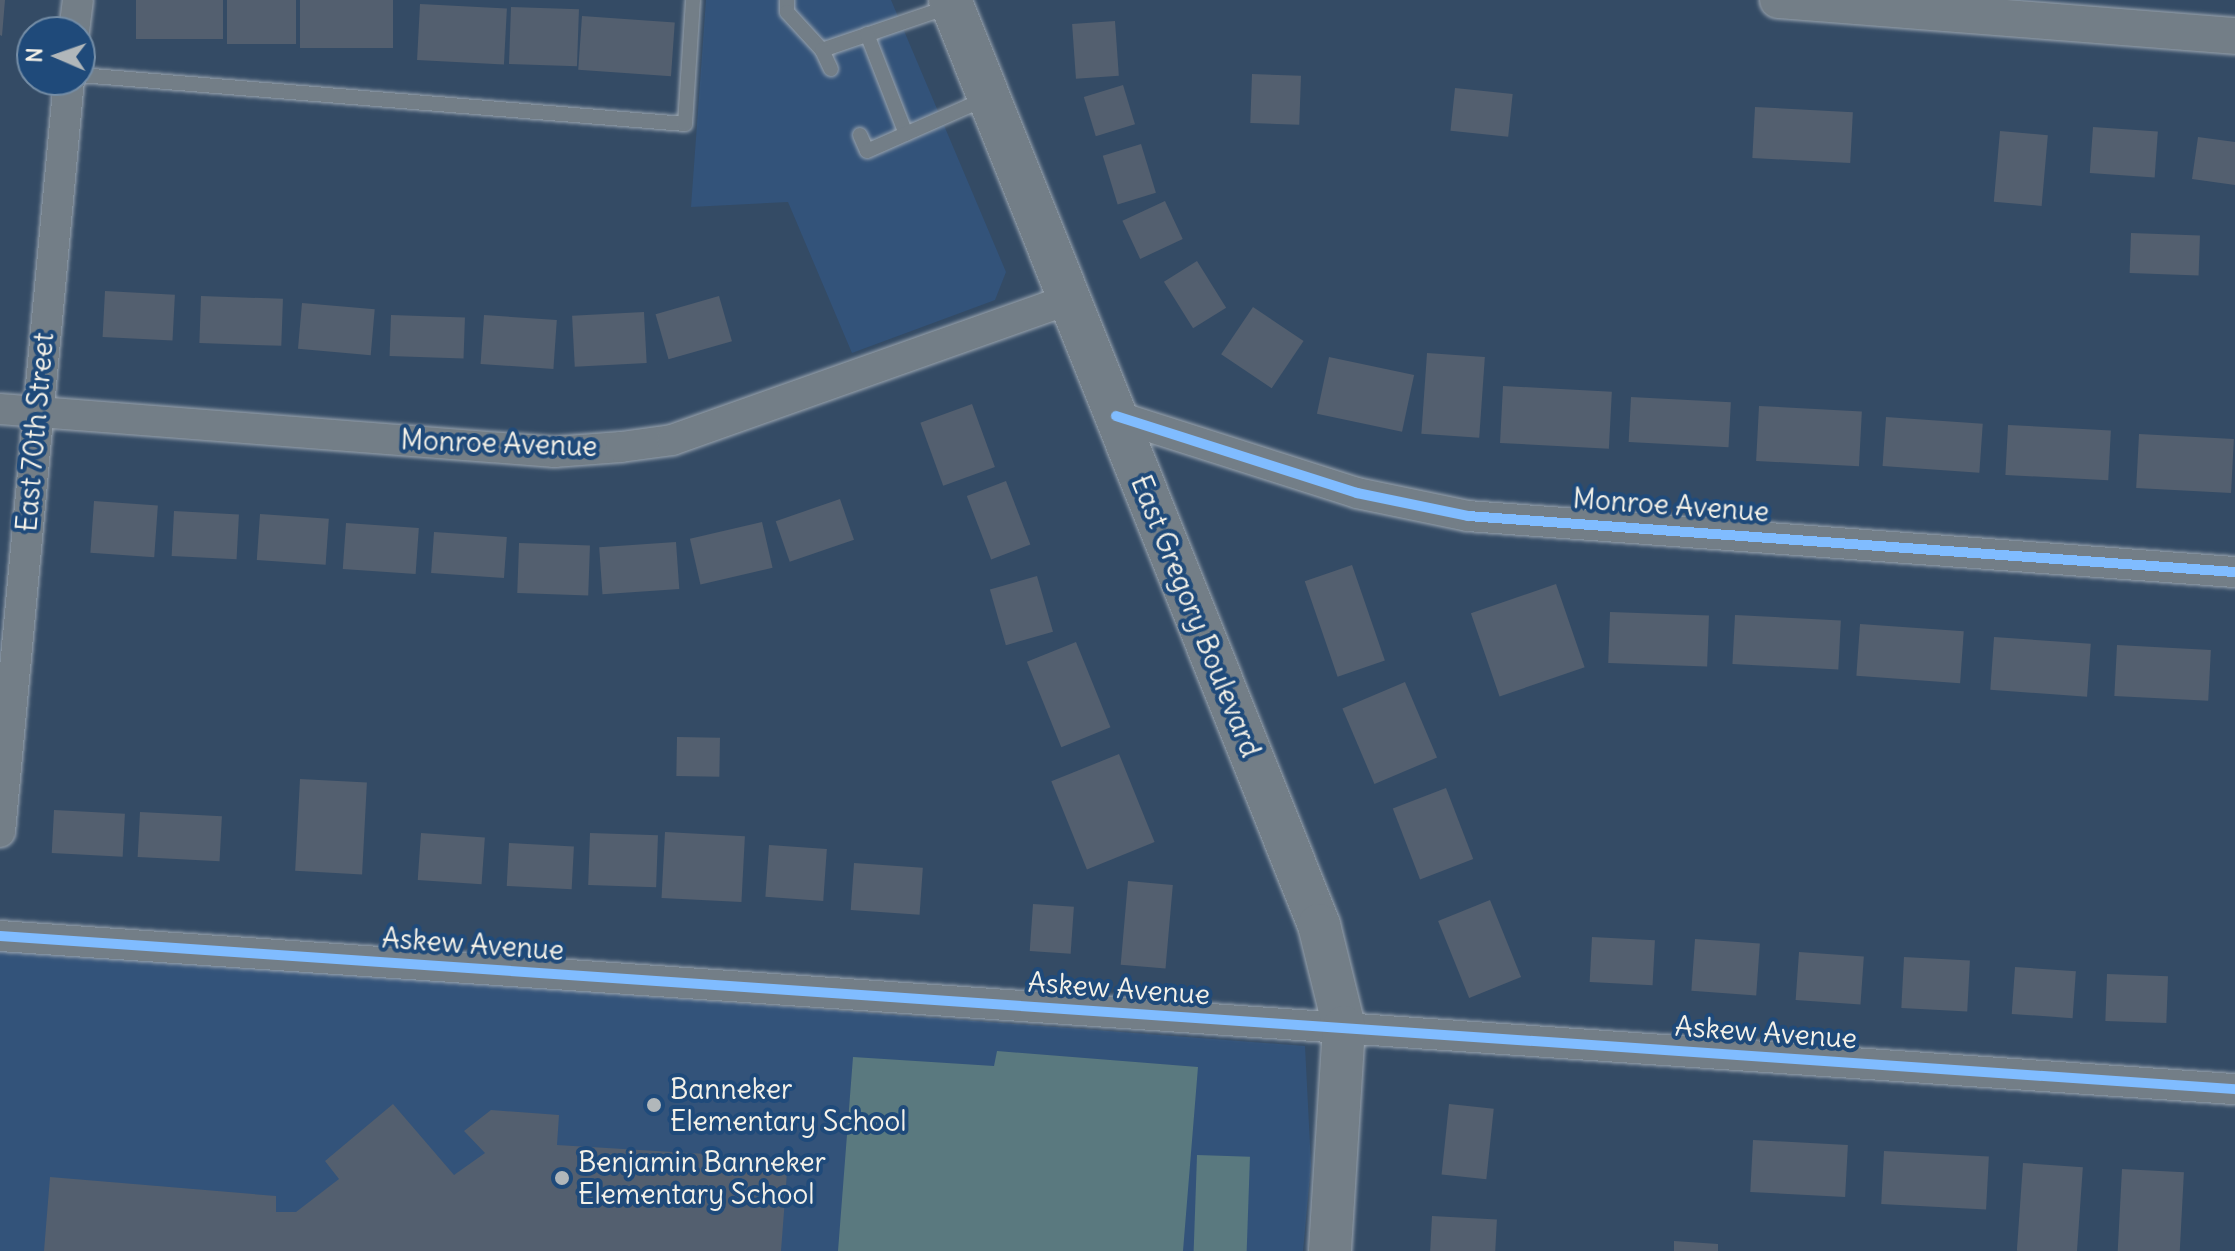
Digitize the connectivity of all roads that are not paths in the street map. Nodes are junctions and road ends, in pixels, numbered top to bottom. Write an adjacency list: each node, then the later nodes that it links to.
1 (693, 0): 10 (lane)
2 (787, 0): 8 (lane)
3 (1778, 0): 5 (street)
4 (952, 3): 6 (lane); 12 (main road, East Gregory Boulevard)
5 (1905, 5): 7 (street)
6 (867, 34): 8 (lane); 13 (lane)
7 (2235, 36)
8 (822, 50): 9 (lane)
9 (831, 69)
10 (96, 76)
11 (67, 96): 17 (street, East 70th Street)
12 (989, 98): 13 (lane); 15 (main road, East Gregory Boulevard)
13 (906, 134): 14 (lane)
14 (860, 135)
15 (1070, 299): 17 (street, Monroe Avenue); 18 (main road, East Gregory Boulevard)
16 (0, 409): 17 (street, Monroe Avenue)
17 (35, 412): 20 (street, East 70th Street)
18 (1116, 416): 19 (street, Monroe Avenue); 22 (main road, East Gregory Boulevard)
19 (2235, 572)
20 (0, 832)
21 (0, 936): 22 (street, Askew Avenue)
22 (1344, 1027): 23 (street, Askew Avenue); 24 (main road, East Gregory Boulevard)
23 (2235, 1089)
24 (1330, 1251)

